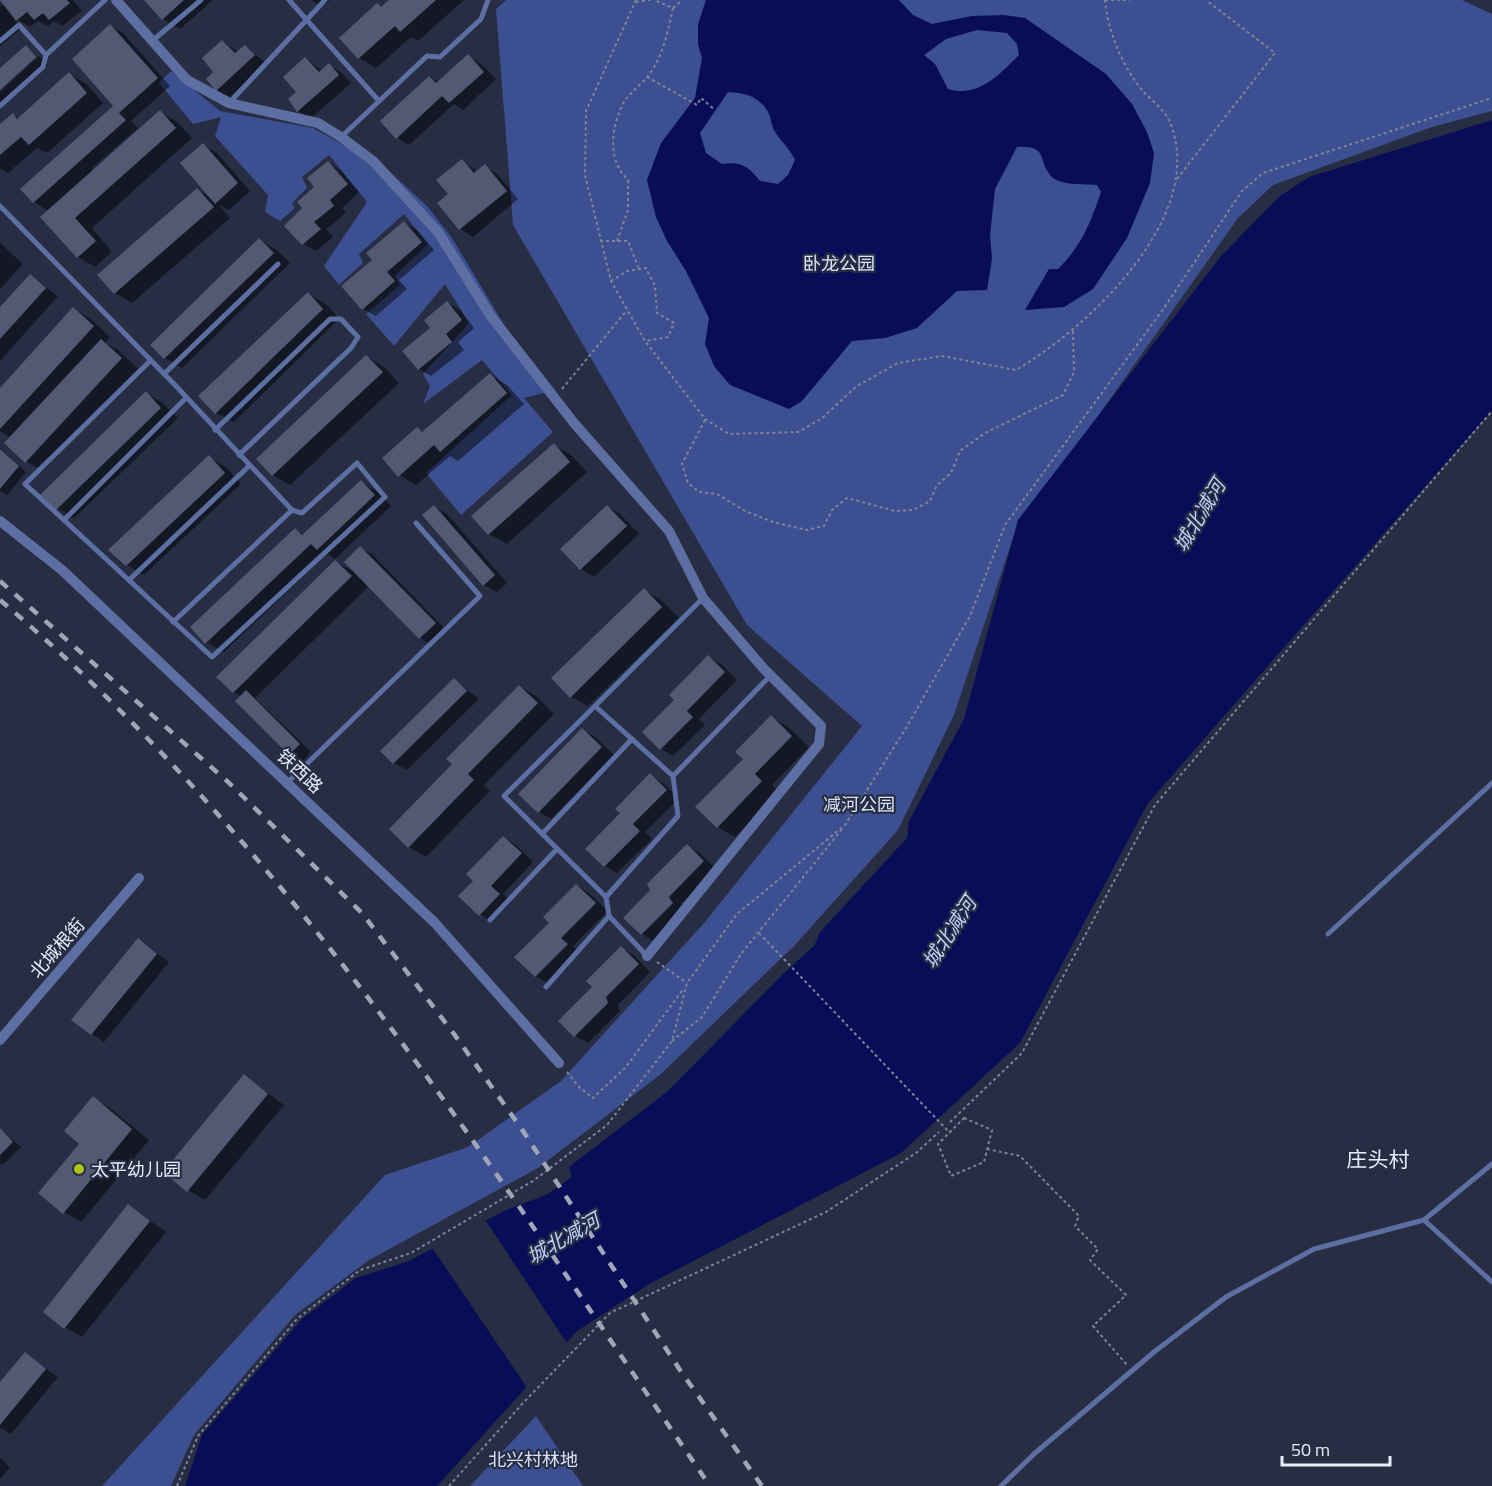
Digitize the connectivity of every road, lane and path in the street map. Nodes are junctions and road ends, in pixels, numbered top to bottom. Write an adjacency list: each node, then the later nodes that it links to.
1 (105, 0): 17 (lane)
2 (116, 0): 16 (street)
3 (201, 0): 16 (lane)
4 (289, 0): 14 (lane)
5 (325, 0): 14 (lane)
6 (488, 0): 20 (lane)
7 (652, 0): 12 (path); 13 (path)
8 (682, 0): 13 (path)
9 (1105, 0): 10 (path); 25 (path)
10 (1130, 0)
11 (1206, 0): 25 (path)
12 (636, 1): 27 (path)
13 (673, 8): 18 (path)
14 (307, 20): 20 (lane); 21 (lane)
15 (0, 41): 17 (lane)
16 (151, 42): 21 (street)
17 (46, 55): 22 (lane)
18 (647, 76): 23 (path); 28 (path)
19 (1492, 98): 57 (path)
20 (379, 101): 24 (lane)
21 (229, 103): 24 (street)
22 (0, 106)
23 (715, 110)
24 (341, 136): 37 (street)
25 (1177, 179): 33 (path)
26 (0, 206): 35 (lane)
27 (600, 241): 28 (path); 31 (path)
28 (616, 241): 30 (path)
29 (278, 264): 36 (lane)
30 (639, 269): 31 (path); 34 (path)
31 (611, 281): 32 (path)
32 (627, 310): 34 (path); 37 (path)
33 (1073, 330): 40 (path); 40 (path)
34 (645, 341): 40 (path)
35 (150, 361): 36 (lane); 45 (lane)
36 (164, 374): 38 (lane)
37 (553, 396): 49 (street)
38 (186, 398): 41 (lane); 45 (lane)
39 (1492, 411): 72 (path)
40 (705, 419)
41 (215, 430): 42 (lane); 42 (lane)
42 (239, 455): 43 (lane)
43 (249, 466): 44 (lane); 48 (lane)
44 (292, 510): 50 (lane); 50 (lane)
45 (64, 520): 48 (lane)
46 (0, 521): 55 (street, 铁西路)
47 (416, 523): 55 (lane)
48 (129, 580): 50 (lane)
49 (703, 598): 51 (street); 52 (lane)
50 (173, 622)
51 (771, 675): 54 (lane); 66 (street)
52 (595, 706): 53 (lane); 58 (lane)
53 (632, 739): 54 (lane); 58 (lane)
54 (673, 776): 61 (lane)
55 (288, 782): 71 (street, 铁西路)
56 (1492, 783): 65 (lane)
57 (845, 825): 64 (path); 67 (path)
58 (542, 834): 59 (lane)
59 (557, 849): 61 (lane); 63 (lane)
60 (139, 878): 69 (street, 北城根街)
61 (606, 897): 62 (lane)
62 (609, 916): 66 (lane); 68 (lane)
63 (490, 920)
64 (759, 932): 70 (path); 74 (path, bridge)
65 (1328, 934)
66 (647, 956): 67 (path)
67 (686, 984): 70 (path); 71 (path)
68 (546, 987)
69 (0, 1040)
70 (672, 1041): 80 (path)
71 (559, 1063)
72 (950, 1122)
73 (939, 1132): 81 (path)
74 (950, 1133): 75 (path); 75 (path)
75 (987, 1149): 79 (path)
76 (1492, 1164): 77 (lane)
77 (1425, 1220): 78 (lane); 79 (lane)
78 (1492, 1282)
79 (1132, 1371): 82 (lane)
80 (177, 1486)
81 (448, 1486)
82 (1001, 1486)

